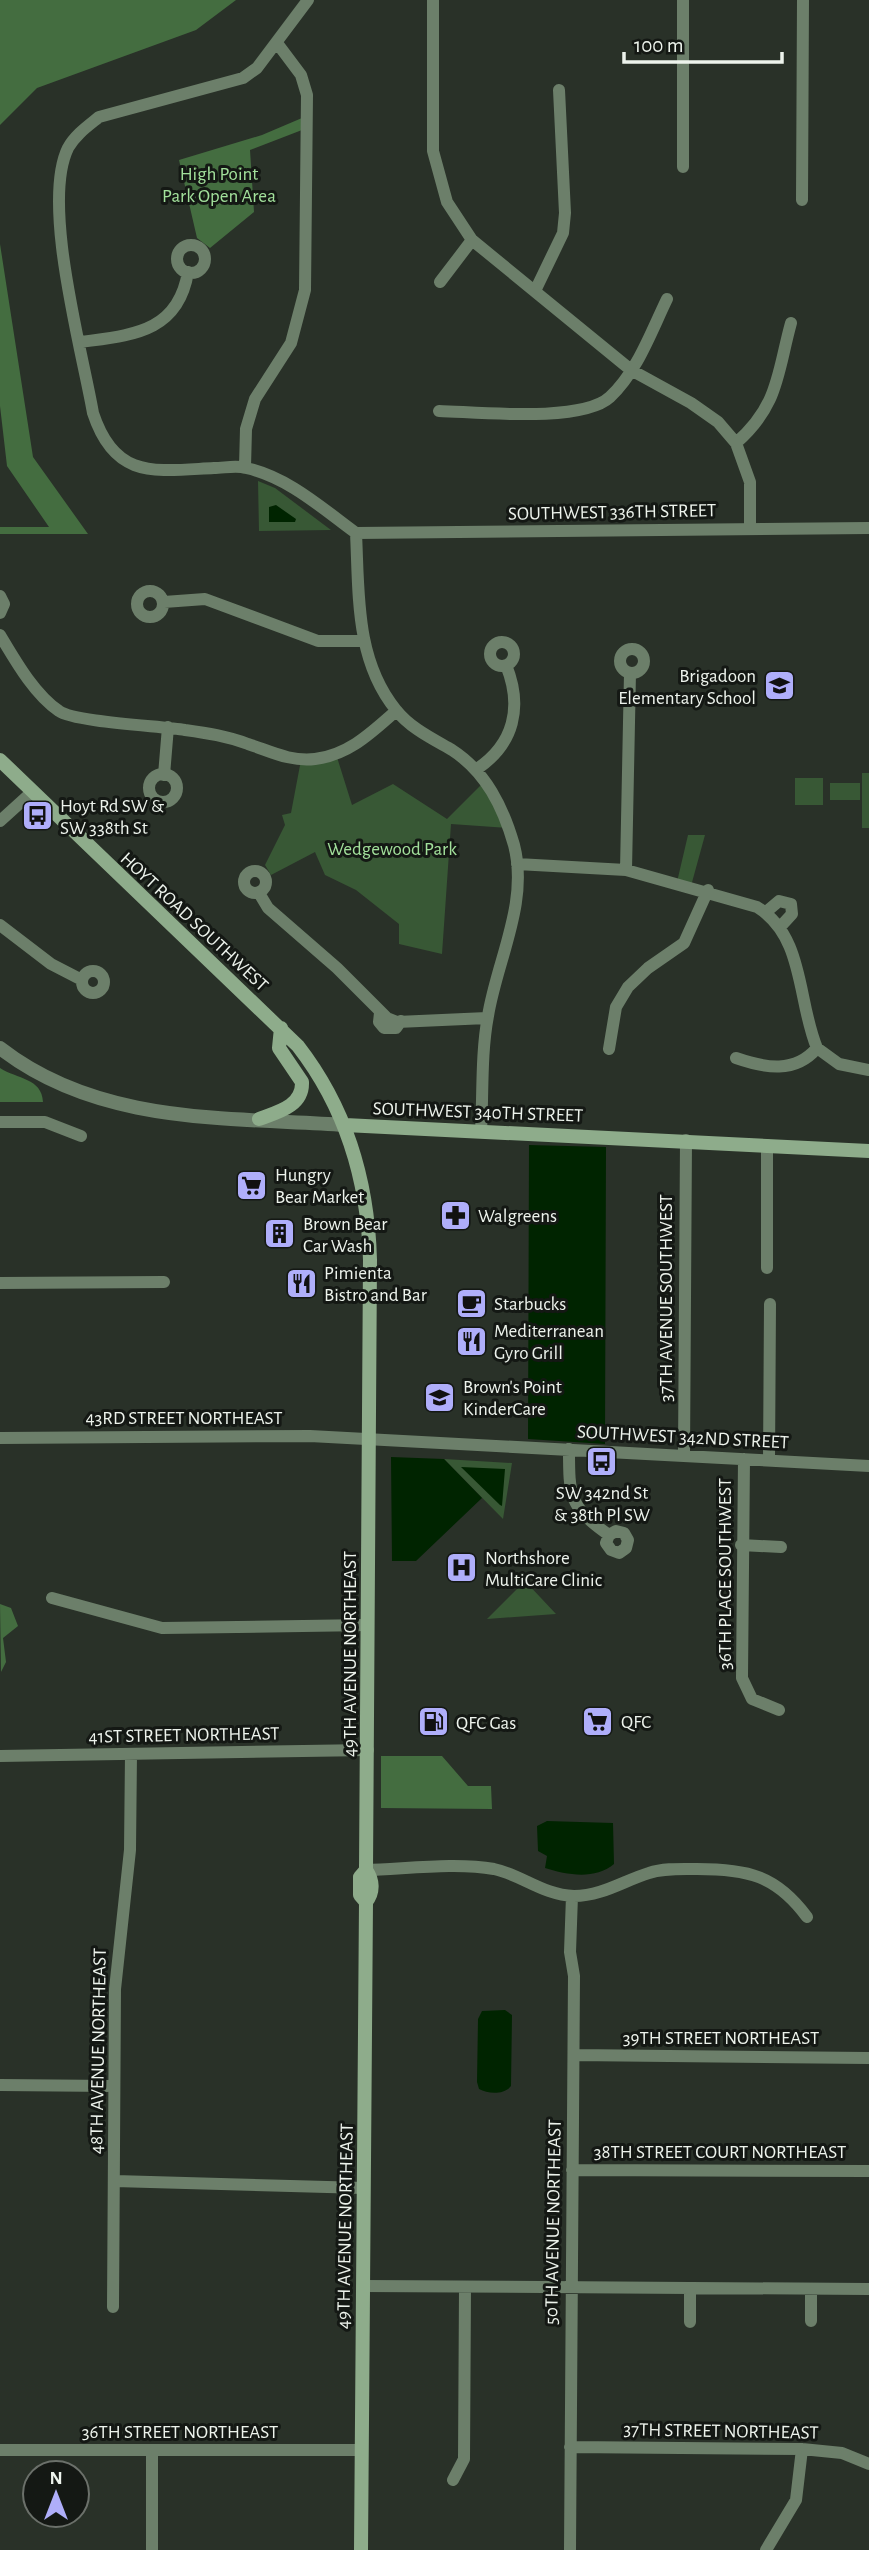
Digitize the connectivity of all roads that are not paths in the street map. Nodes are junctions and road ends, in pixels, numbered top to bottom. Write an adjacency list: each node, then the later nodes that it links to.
1 (308, 0): 5 (street)
2 (433, 0): 9 (street)
3 (683, 0): 7 (street)
4 (803, 0): 8 (street)
5 (277, 43): 15 (street); 19 (street)
6 (559, 90): 12 (street)
7 (683, 167)
8 (802, 200)
9 (472, 240): 11 (street); 12 (street)
10 (188, 272): 15 (street)
11 (440, 282)
12 (535, 291): 16 (street)
13 (667, 299): 16 (street)
14 (791, 323): 18 (street)
15 (81, 342): 19 (street)
16 (631, 370): 17 (street); 18 (street)
17 (439, 411)
18 (736, 443): 20 (street)
19 (244, 467): 22 (street)
20 (750, 528): 21 (street, SOUTHWEST 336TH STREET); 22 (street, SOUTHWEST 336TH STREET)
21 (869, 528)
22 (356, 533): 27 (street)
23 (0, 596): 25 (street)
24 (163, 602): 27 (street)
25 (0, 612)
26 (0, 635): 31 (street)
27 (363, 641): 30 (street)
28 (506, 665): 33 (street)
29 (631, 673): 38 (street)
30 (396, 711): 31 (street); 33 (street)
31 (168, 727): 34 (street)
32 (0, 760): 35 (main road, HOYT ROAD SOUTHWEST)
33 (477, 769): 37 (street)
34 (164, 775)
35 (31, 793): 36 (street); 45 (main road, HOYT ROAD SOUTHWEST)
36 (0, 821)
37 (517, 864): 38 (street); 44 (street)
38 (626, 870): 39 (street)
39 (708, 890): 41 (street); 48 (street)
40 (258, 892): 44 (street)
41 (773, 919): 41 (street); 47 (street)
42 (0, 925): 43 (street)
43 (82, 980)
44 (487, 1018): 54 (street)
45 (281, 1028): 51 (main road); 53 (main road, HOYT ROAD SOUTHWEST)
46 (0, 1048): 51 (street, SOUTHWEST 340TH STREET)
47 (817, 1048): 49 (street); 50 (street)
48 (609, 1049)
49 (736, 1058)
50 (869, 1070)
51 (259, 1119): 53 (street, SOUTHWEST 340TH STREET)
52 (0, 1122): 55 (street)
53 (345, 1125): 54 (main road, SOUTHWEST 340TH STREET); 64 (main road, 49TH AVENUE NORTHEAST)
54 (481, 1132): 56 (main road, SOUTHWEST 340TH STREET)
55 (81, 1136)
56 (686, 1140): 57 (main road, SOUTHWEST 340TH STREET); 66 (street, 37TH AVENUE SOUTHWEST)
57 (767, 1145): 58 (main road, SOUTHWEST 340TH STREET); 59 (street)
58 (869, 1151)
59 (767, 1268)
60 (164, 1282): 61 (street)
61 (0, 1283)
62 (770, 1304): 68 (street)
63 (0, 1438): 64 (street, 43RD STREET NORTHEAST)
64 (369, 1439): 65 (street, SOUTHWEST 342ND STREET); 74 (main road, 49TH AVENUE NORTHEAST)
65 (569, 1449): 66 (street, SOUTHWEST 342ND STREET); 70 (street)
66 (684, 1456): 67 (street, SOUTHWEST 342ND STREET)
67 (744, 1459): 68 (street, SOUTHWEST 342ND STREET); 71 (street, 36TH PLACE SOUTHWEST)
68 (769, 1460): 69 (street, SOUTHWEST 342ND STREET)
69 (869, 1466)
70 (609, 1535)
71 (741, 1545): 72 (street); 75 (street, 36TH PLACE SOUTHWEST)
72 (781, 1547)
73 (52, 1598): 74 (street)
74 (368, 1625): 76 (main road, 49TH AVENUE NORTHEAST)
75 (779, 1710)
76 (368, 1750): 77 (street, 41ST STREET NORTHEAST); 79 (main road, 49TH AVENUE NORTHEAST)
77 (131, 1754): 78 (street, 41ST STREET NORTHEAST); 85 (street, 48TH AVENUE NORTHEAST)
78 (0, 1756)
79 (366, 1870): 80 (street); 89 (main road, 49TH AVENUE NORTHEAST)
80 (572, 1896): 81 (street); 82 (street, 50TH AVENUE NORTHEAST)
81 (807, 1917)
82 (573, 2055): 83 (street, 39TH STREET NORTHEAST); 86 (street, 50TH AVENUE NORTHEAST)
83 (869, 2058)
84 (0, 2085): 85 (street)
85 (113, 2086): 88 (street, 48TH AVENUE NORTHEAST)
86 (572, 2170): 87 (street, 38TH STREET COURT NORTHEAST); 91 (street, 50TH AVENUE NORTHEAST)
87 (869, 2171)
88 (115, 2181): 89 (street); 96 (street, 48TH AVENUE NORTHEAST)
89 (364, 2188): 90 (main road, 49TH AVENUE NORTHEAST)
90 (363, 2286): 92 (street); 101 (main road, 49TH AVENUE NORTHEAST)
91 (570, 2287): 92 (street); 93 (street); 99 (street, 50TH AVENUE NORTHEAST)
92 (465, 2288): 105 (street)
93 (690, 2288): 94 (street); 98 (street)
94 (811, 2289): 95 (street); 97 (street)
95 (869, 2289)
96 (113, 2307)
97 (811, 2321)
98 (690, 2322)
99 (570, 2447): 100 (street, 37TH STREET NORTHEAST); 108 (street, 50TH AVENUE NORTHEAST)
100 (802, 2449): 104 (street, 37TH STREET NORTHEAST); 109 (street)
101 (360, 2450): 103 (street, 36TH STREET NORTHEAST); 107 (main road, 49TH AVENUE NORTHEAST)
102 (0, 2451): 103 (street, 36TH STREET NORTHEAST)
103 (152, 2451): 106 (street)
104 (869, 2464)
105 (453, 2480)
106 (152, 2550)
107 (361, 2550)
108 (570, 2550)
109 (767, 2550)

